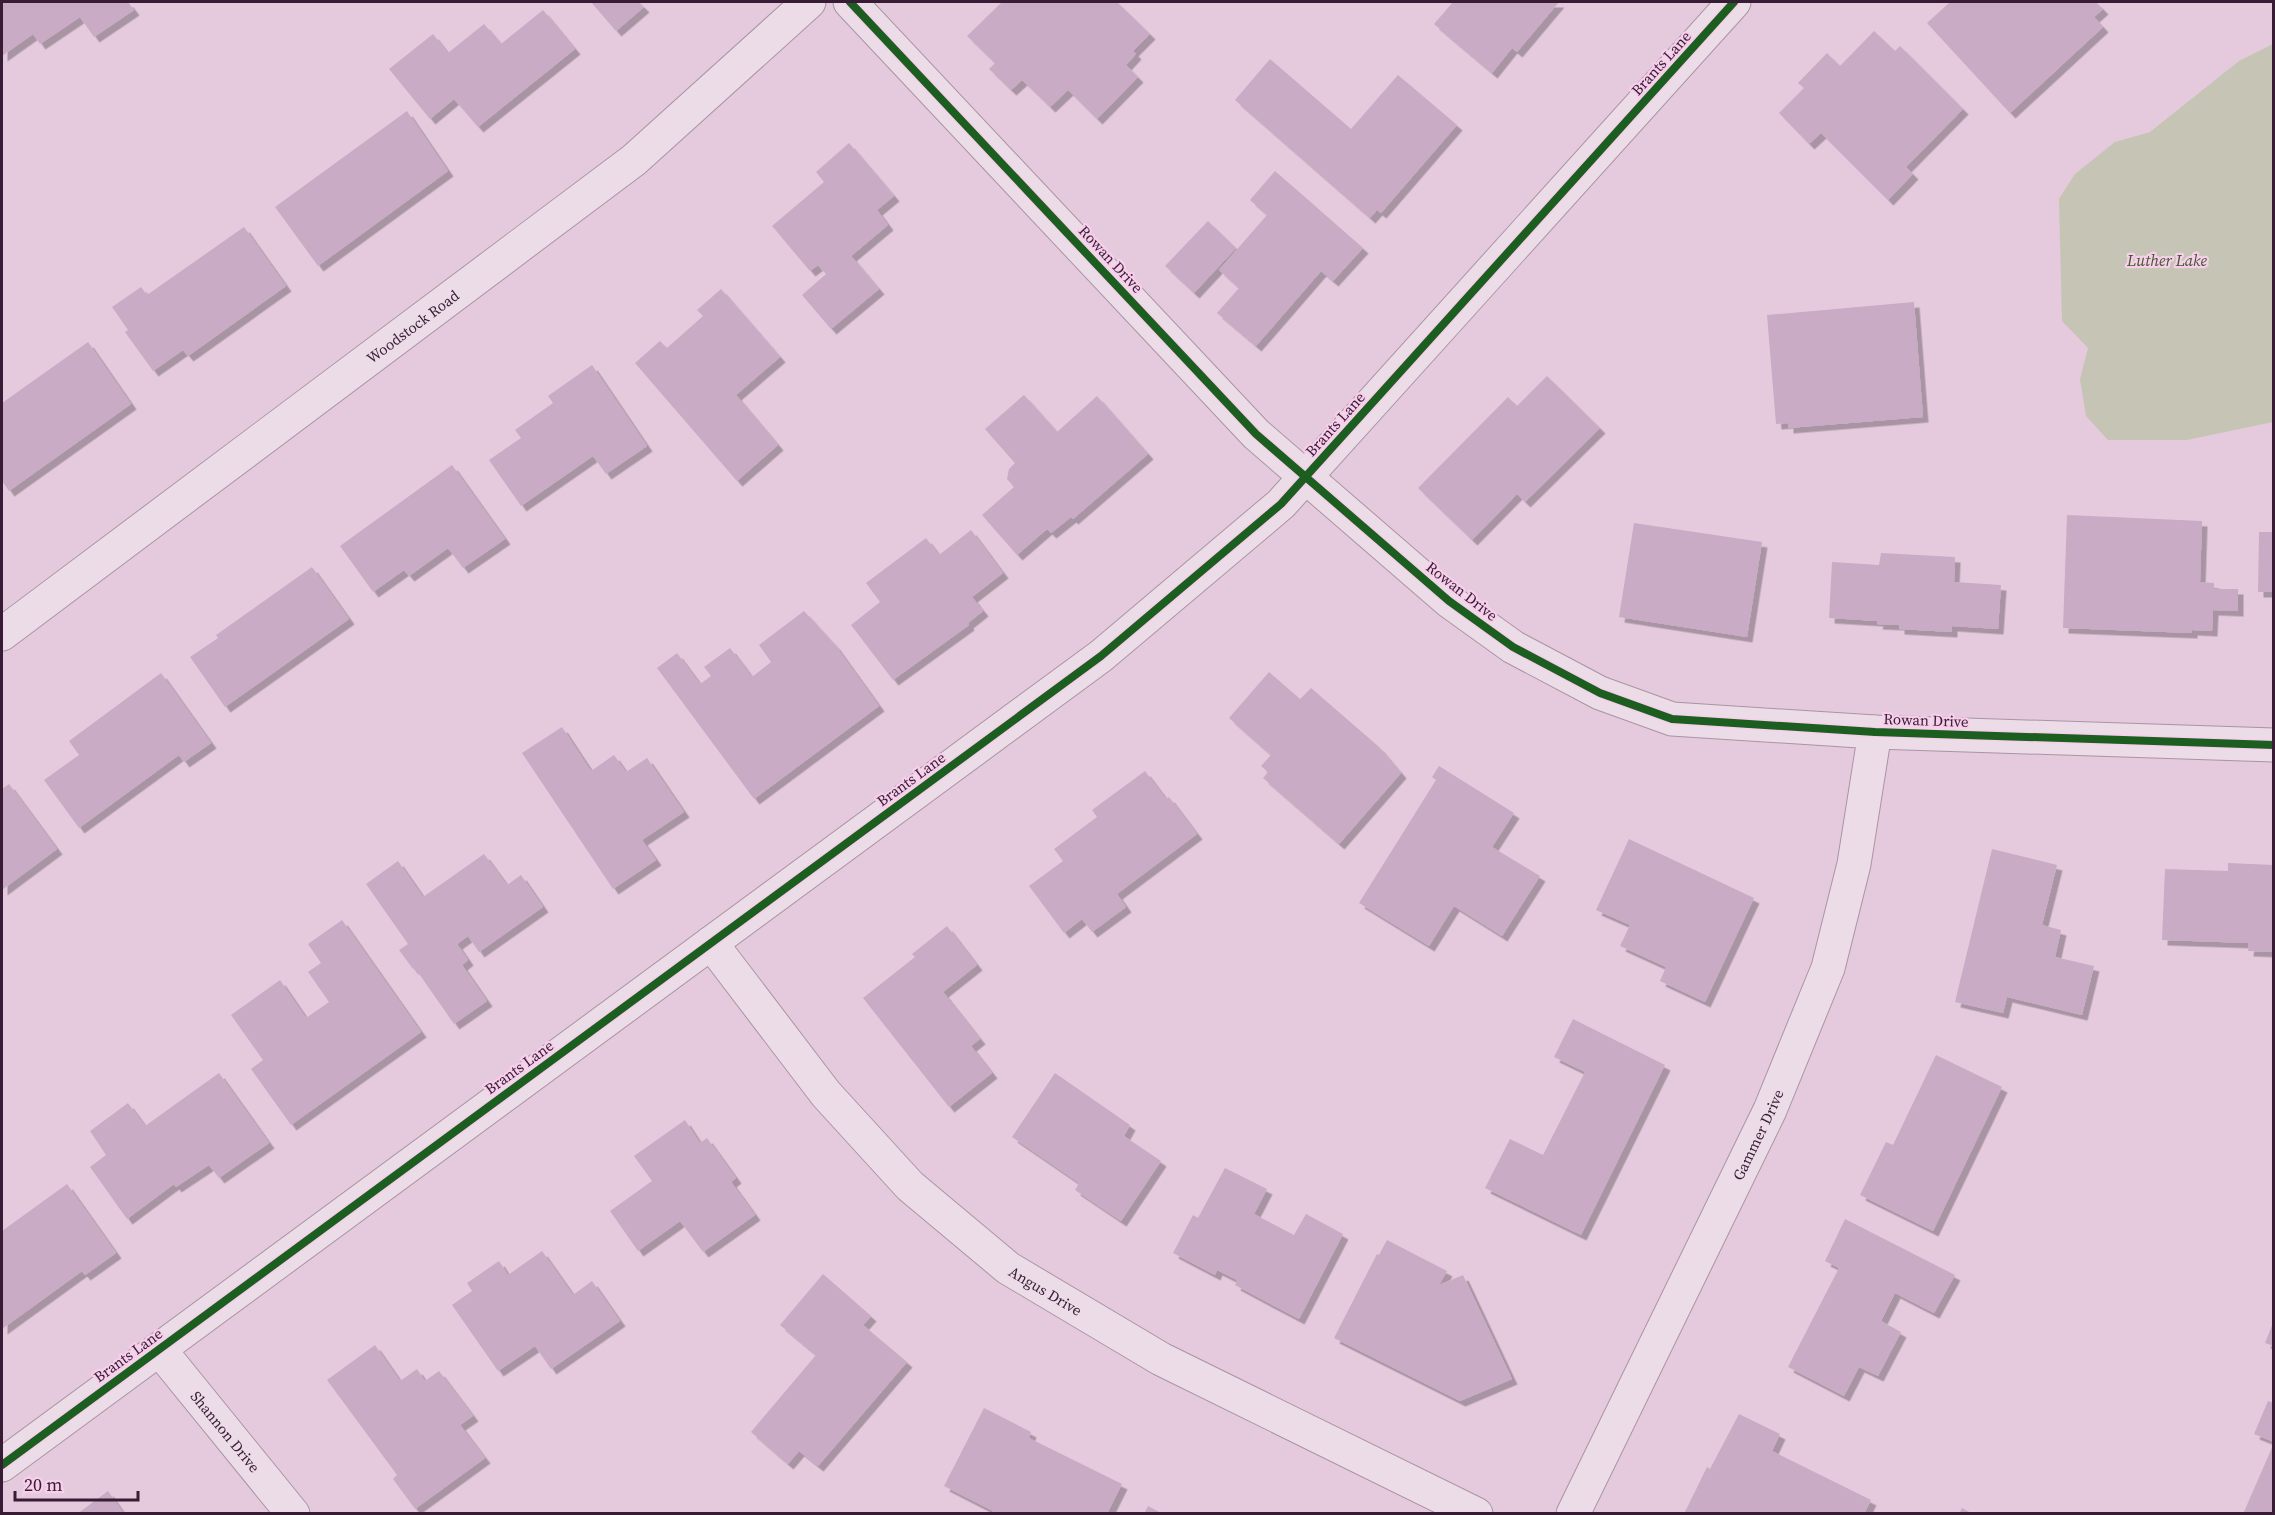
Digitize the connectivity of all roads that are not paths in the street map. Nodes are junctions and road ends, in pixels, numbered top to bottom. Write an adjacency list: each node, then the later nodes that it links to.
1 (808, 2): 5 (street, Woodstock Road)
2 (850, 2): 4 (street, Rowan Drive)
3 (1734, 2): 4 (street, Brants Lane)
4 (1307, 476): 6 (street, Rowan Drive); 8 (street, Brants Lane)
5 (2, 634)
6 (1875, 732): 7 (street, Rowan Drive); 13 (street, Gammer Drive)
7 (2274, 745)
8 (711, 943): 9 (street, Brants Lane); 12 (street, Angus Drive)
9 (159, 1349): 10 (street, Brants Lane); 11 (street, Shannon Drive)
10 (2, 1466)
11 (293, 1514)
12 (1476, 1514)
13 (1574, 1514)

